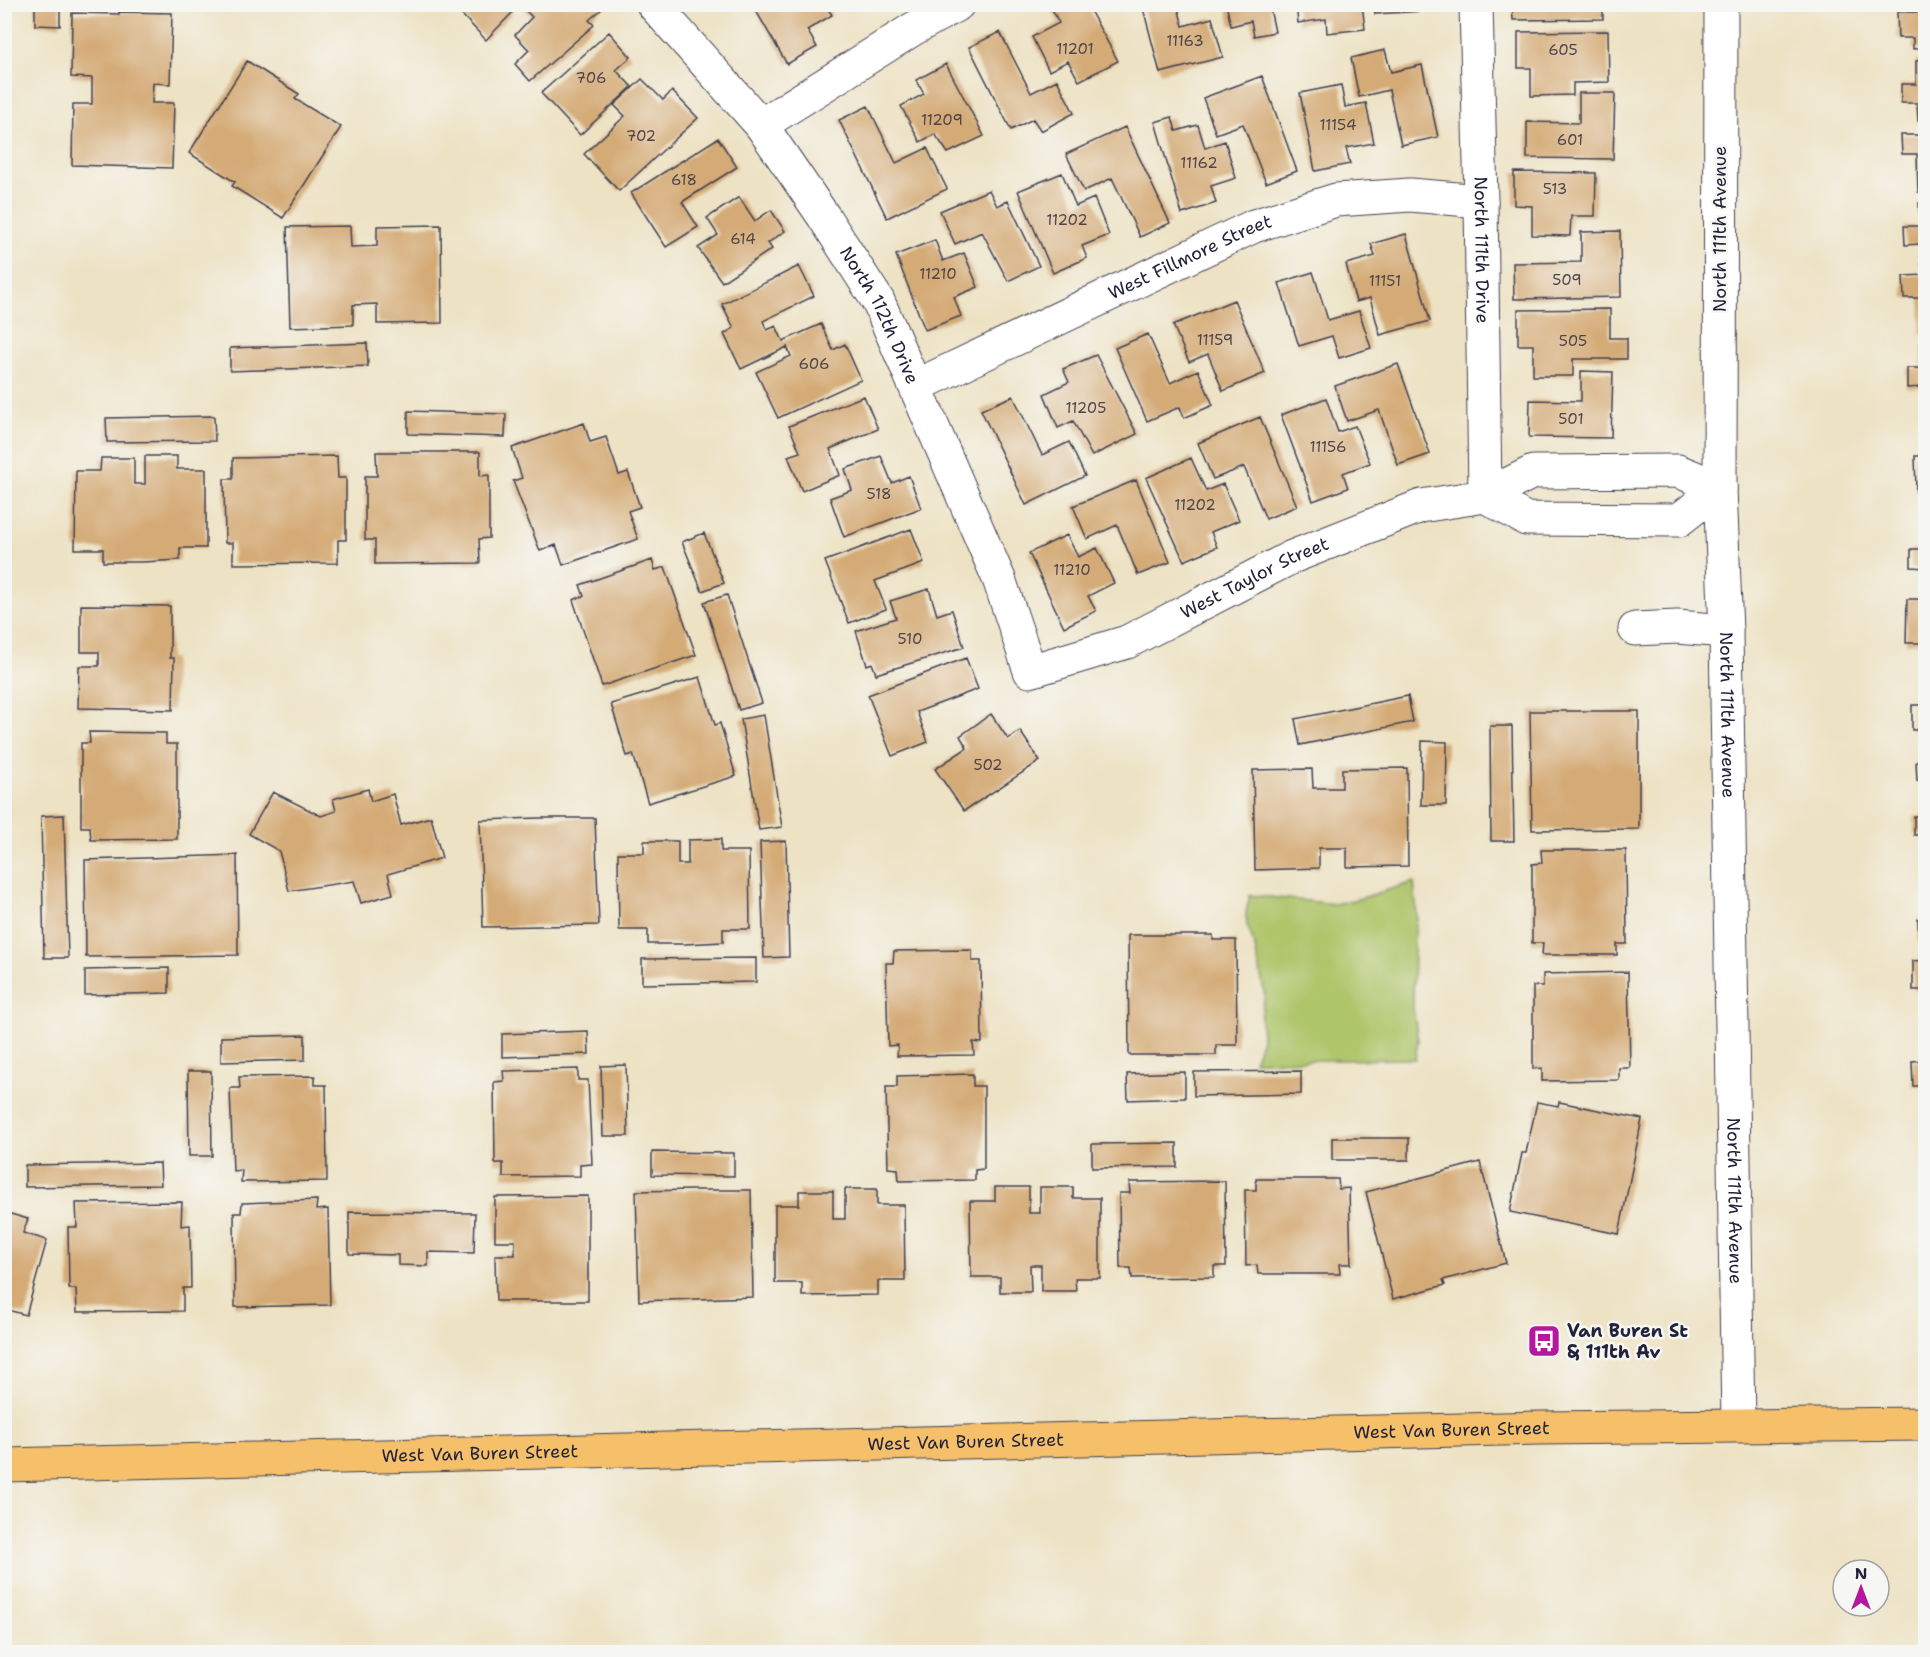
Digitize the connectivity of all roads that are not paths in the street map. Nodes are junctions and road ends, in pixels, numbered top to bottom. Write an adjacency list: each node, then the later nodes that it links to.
1 (653, 4): 5 (street, North 112th Drive)
2 (958, 4): 5 (street)
3 (1476, 4): 6 (street, North 111th Drive)
4 (1720, 4): 8 (street, North 111th Avenue)
5 (761, 125): 7 (street, North 112th Drive)
6 (1481, 201): 7 (street, West Fillmore Street); 9 (street, North 111th Drive)
7 (916, 386): 12 (street, North 112th Drive)
8 (1720, 488): 9 (street, West Taylor Street); 9 (street); 11 (street, North 111th Avenue)
9 (1485, 496): 12 (street, West Taylor Street)
10 (1635, 630): 11 (street)
11 (1726, 631): 14 (street, North 111th Avenue)
12 (1030, 671)
13 (1926, 1424): 14 (main road, West Van Buren Street)
14 (1738, 1425): 15 (main road, West Van Buren Street)
15 (4, 1465)

